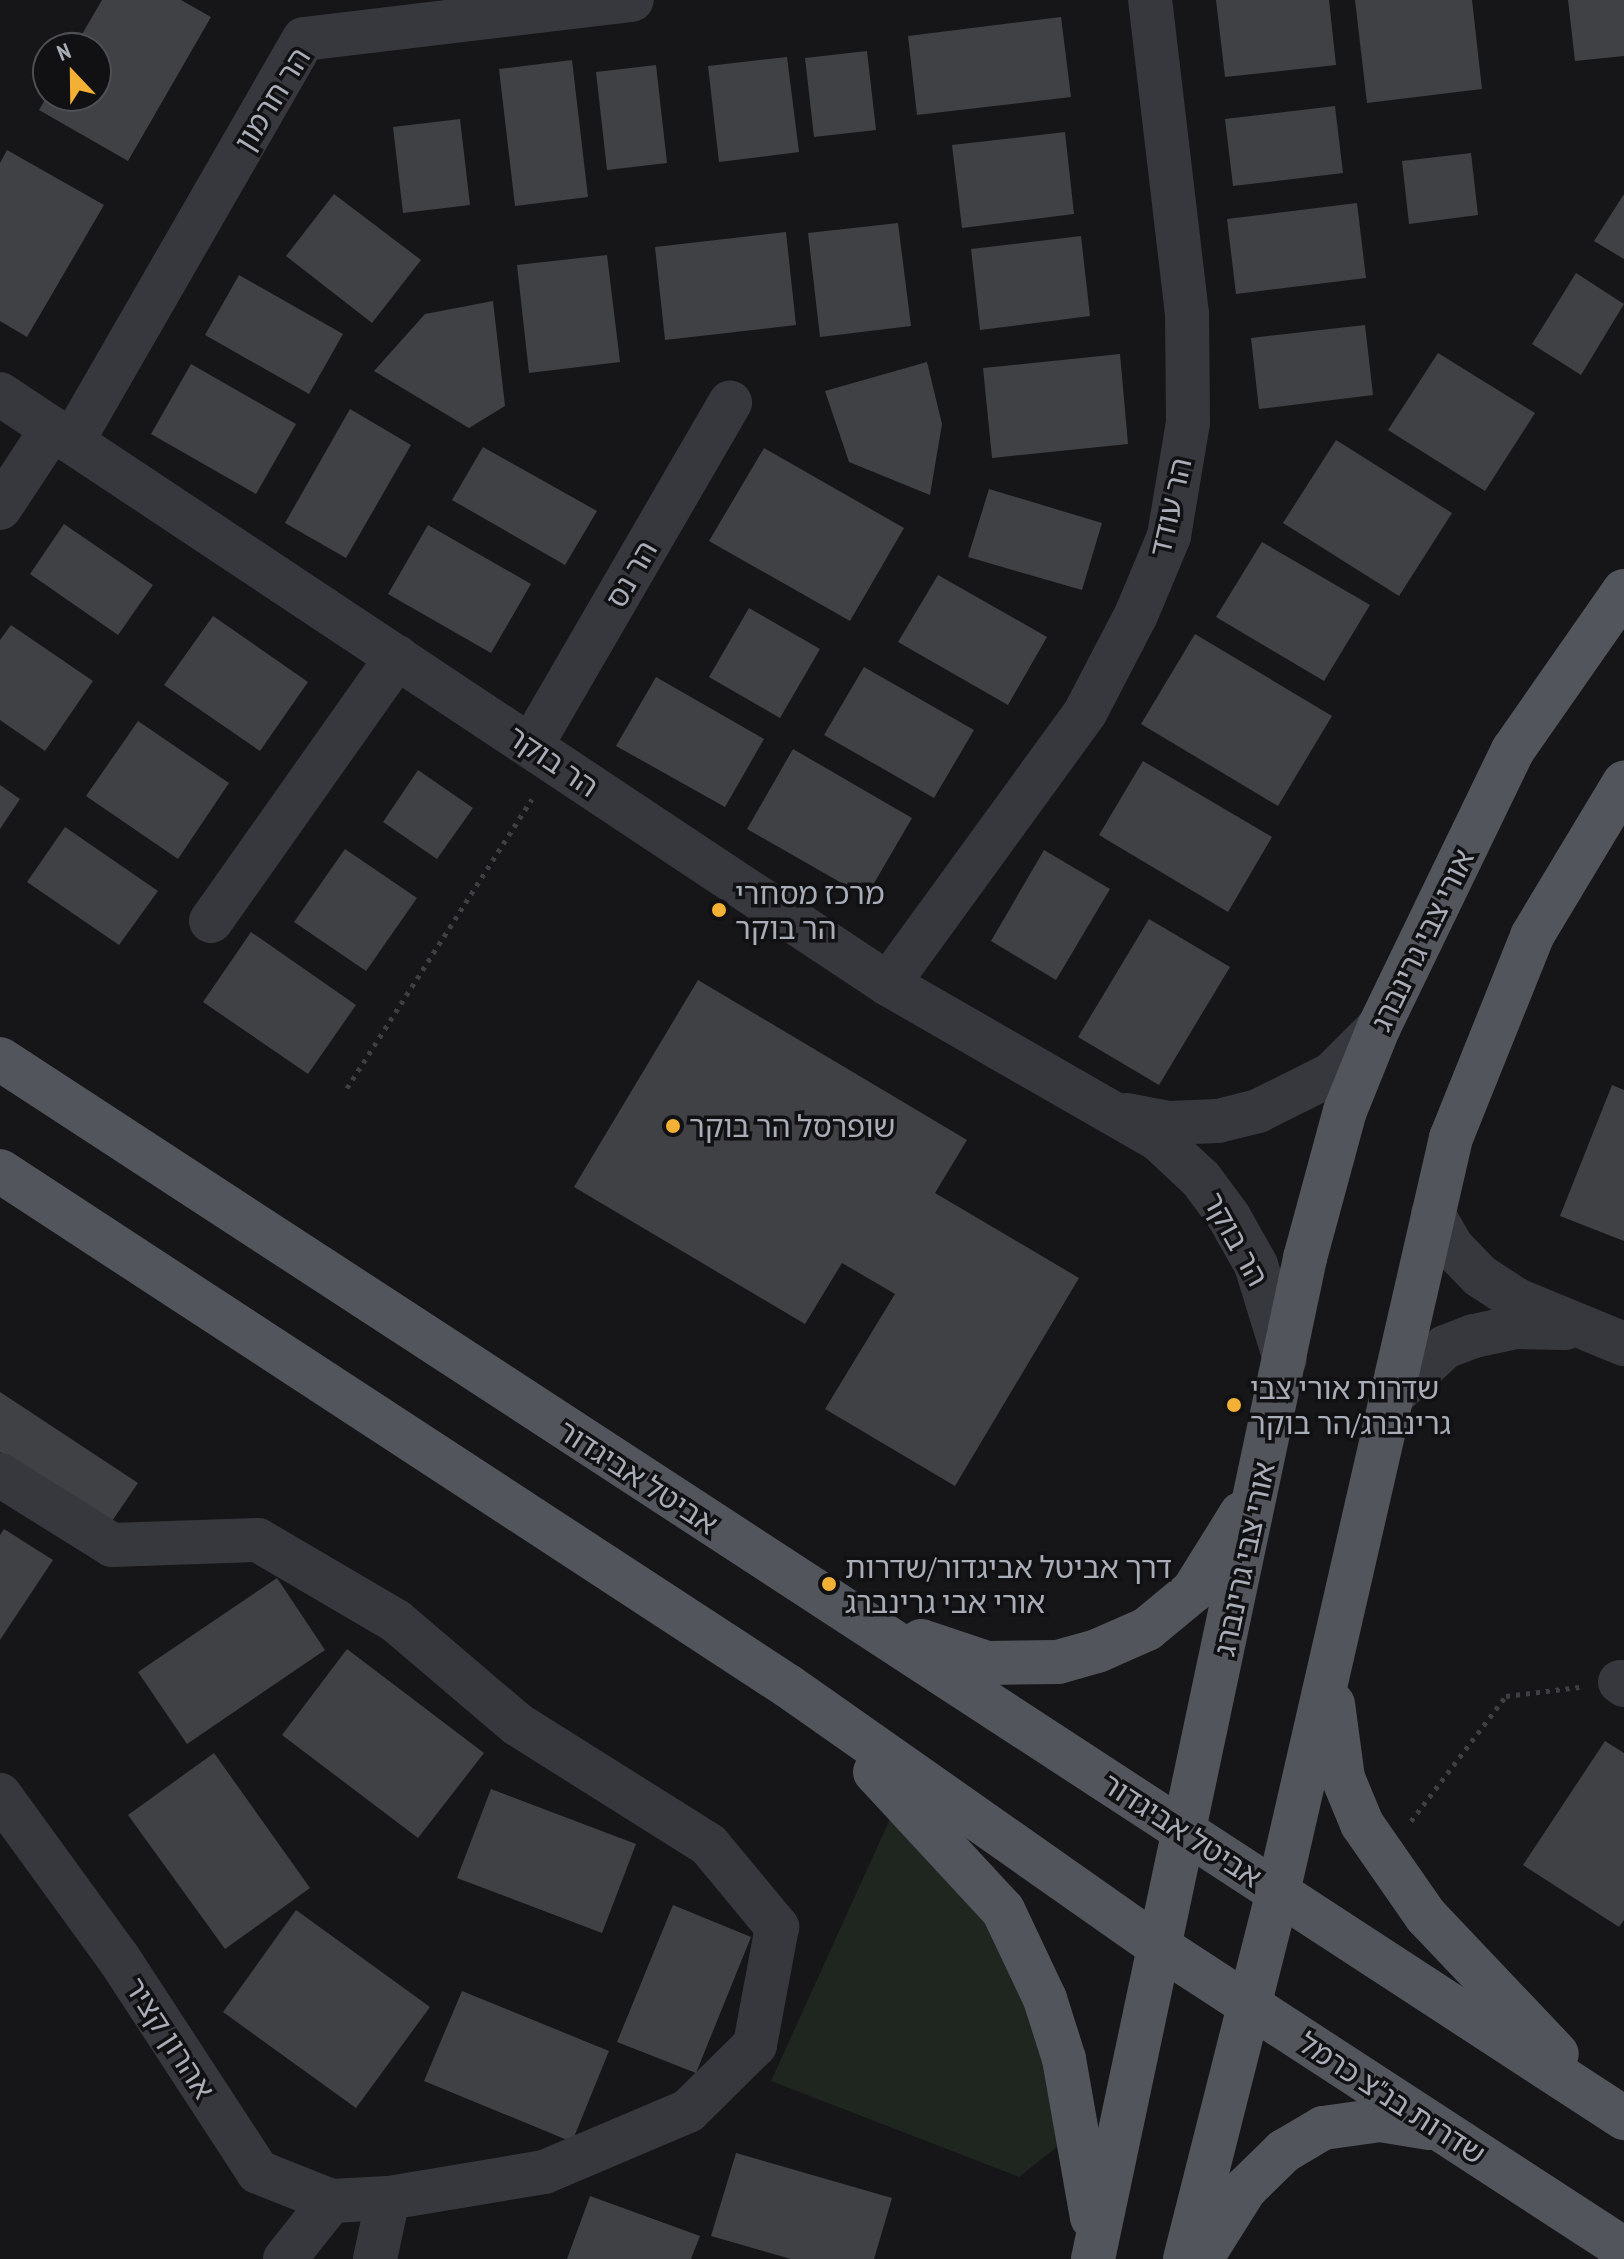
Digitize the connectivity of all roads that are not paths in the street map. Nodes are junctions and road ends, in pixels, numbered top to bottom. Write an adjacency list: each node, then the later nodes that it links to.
1 (632, 0): 5 (street, הר חרמון)
2 (1150, 0): 12 (street, הר עודד)
3 (0, 394): 5 (street, הר בוקר)
4 (730, 403): 9 (street, הר נס)
5 (62, 436): 6 (street); 8 (street, הר בוקר)
6 (0, 508)
7 (1624, 591): 13 (main road, אורי צבי גרינברג)
8 (397, 657): 9 (street, הר בוקר); 11 (street)
9 (543, 755): 12 (street, הר בוקר)
10 (1624, 783): 17 (main road)
11 (211, 921)
12 (888, 984): 15 (street, הר בוקר)
13 (1379, 1027): 15 (street, הר בוקר); 19 (main road, אורי צבי גרינברג)
14 (0, 1059): 23 (main road, אביטל אביגדור)
15 (1116, 1113): 19 (street, הר בוקר)
16 (0, 1171): 25 (main road)
17 (1433, 1214): 18 (street); 20 (main road)
18 (1614, 1340): 20 (street)
19 (1285, 1359): 21 (main road, אורי צבי גרינברג)
20 (1392, 1396): 24 (main road)
21 (1273, 1425): 23 (main road); 27 (main road, אורי צבי גרינברג)
22 (0, 1475): 33 (street, אהרון קציר)
23 (856, 1619): 27 (main road, אביטל אביגדור)
24 (1335, 1651): 28 (main road); 31 (main road)
25 (788, 1686): 29 (main road); 36 (main road)
26 (0, 1795): 34 (street, אהרון קציר)
27 (1186, 1832): 28 (main road, אביטל אביגדור); 29 (main road, אורי צבי גרינברג)
28 (1278, 1892): 30 (main road); 31 (main road)
29 (1160, 1947): 30 (main road, שדרות בנ"צ כרמל); 36 (main road, אורי צבי גרינברג)
30 (1247, 2002): 32 (main road, שדרות בנ"צ כרמל); 39 (main road)
31 (1616, 2113)
32 (1439, 2130): 35 (main road, שדרות בנ"צ כרמל); 40 (main road)
33 (388, 2198): 34 (street, אהרון קציר); 38 (street)
34 (331, 2201): 37 (street)
35 (1624, 2249)
36 (1094, 2250)
37 (285, 2259)
38 (375, 2259)
39 (1185, 2259)
40 (1201, 2259)

